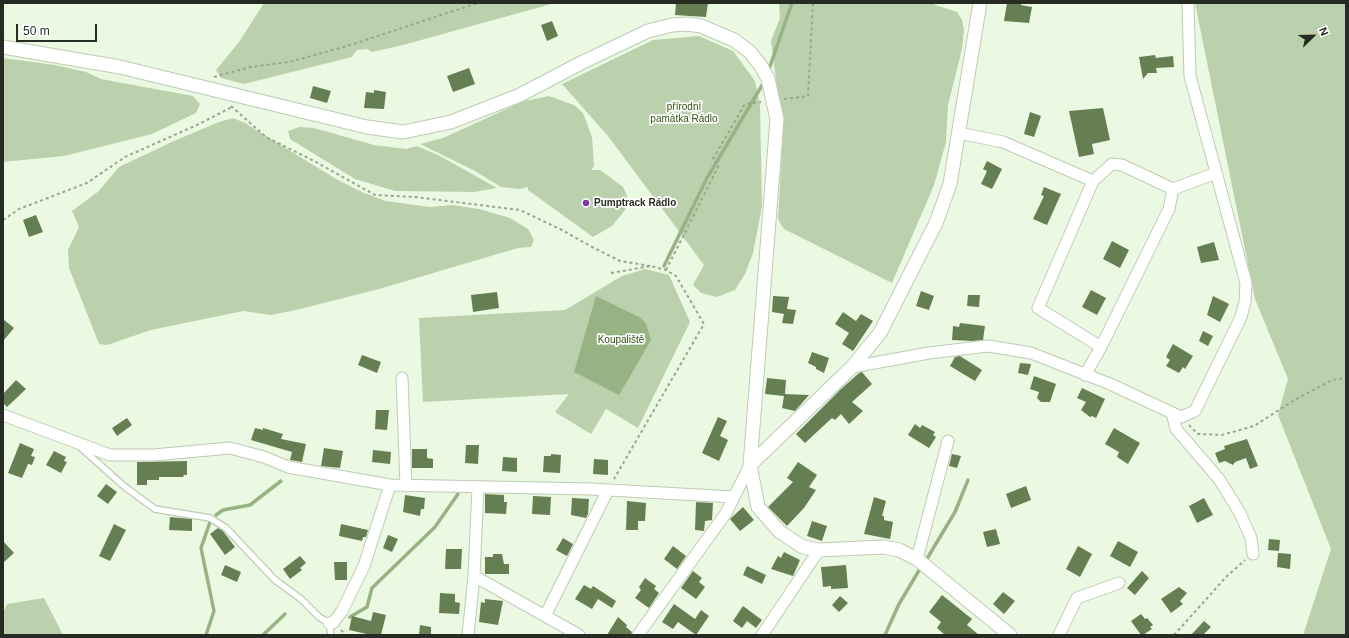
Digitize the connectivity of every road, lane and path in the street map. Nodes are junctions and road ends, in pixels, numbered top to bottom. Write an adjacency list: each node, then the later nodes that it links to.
1 (478, 3): 6 (path)
2 (813, 3): 7 (path)
3 (980, 3): 10 (street)
4 (1188, 3): 11 (street)
5 (3, 47): 6 (street)
6 (195, 85): 7 (street)
7 (773, 100): 16 (path); 27 (street)
8 (228, 103): 9 (path)
9 (232, 107): 14 (path); 15 (path)
10 (959, 132): 12 (street); 19 (street)
11 (1216, 173): 13 (street); 24 (street)
12 (1093, 181): 13 (street); 18 (street)
13 (1173, 189): 18 (street)
14 (3, 220)
15 (651, 266): 16 (path); 17 (path)
16 (666, 270): 31 (path)
17 (611, 273)
18 (1101, 347): 20 (street)
19 (852, 366): 20 (street); 27 (street)
20 (1085, 375): 24 (street)
21 (402, 378): 29 (street)
22 (1346, 378): 24 (path)
23 (3, 415): 25 (street)
24 (1177, 415): 34 (street)
25 (71, 439): 28 (street); 39 (lane)
26 (948, 441): 35 (street)
27 (750, 465): 32 (street); 33 (street)
28 (390, 485): 29 (street); 39 (street)
29 (406, 486): 30 (street)
30 (478, 487): 31 (street); 36 (street)
31 (608, 490): 32 (street); 38 (street)
32 (734, 497): 44 (street)
33 (819, 550): 35 (street); 45 (street)
34 (1253, 554): 40 (path)
35 (917, 559): 46 (street)
36 (474, 576): 38 (street); 42 (street)
37 (1119, 583): 47 (street)
38 (545, 616): 43 (street)
39 (329, 623): 41 (lane)
40 (1174, 634)
41 (331, 635)
42 (468, 635)
43 (579, 635)
44 (638, 635)
45 (762, 635)
46 (1010, 635)
47 (1058, 635)

